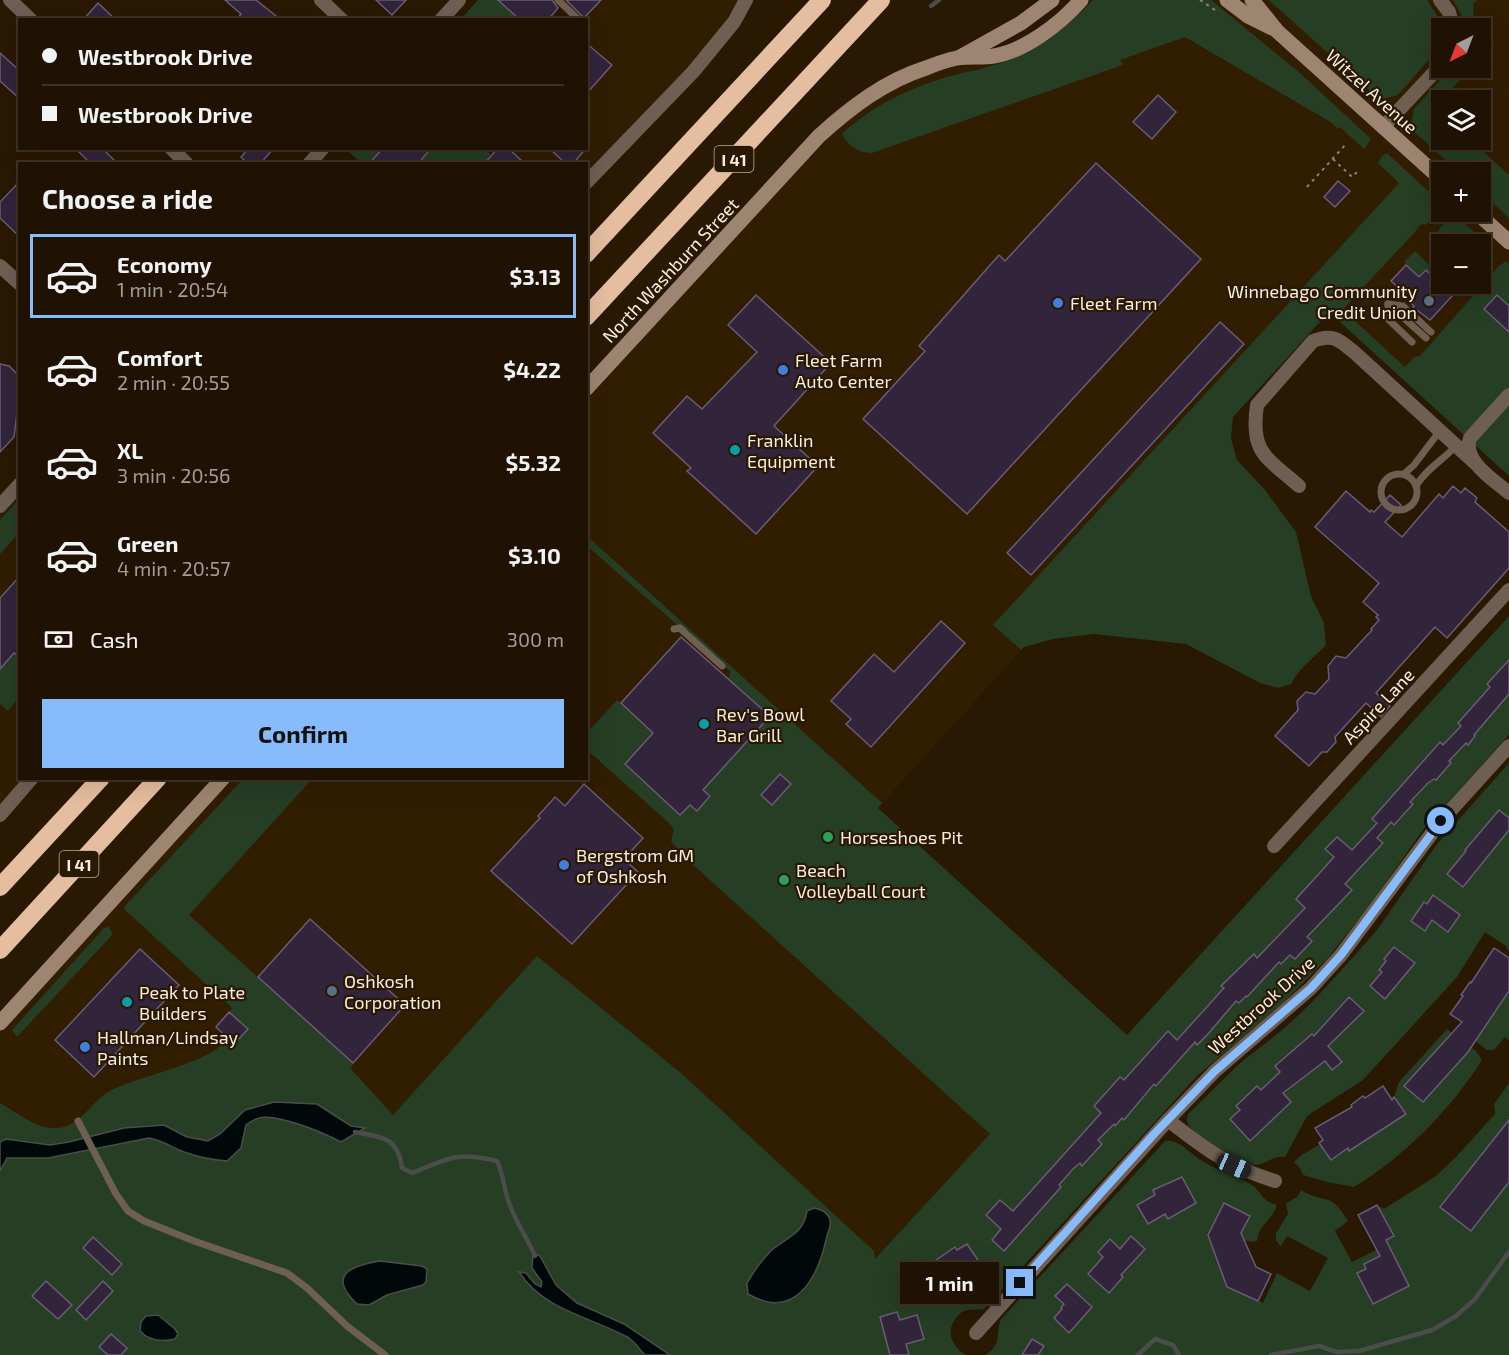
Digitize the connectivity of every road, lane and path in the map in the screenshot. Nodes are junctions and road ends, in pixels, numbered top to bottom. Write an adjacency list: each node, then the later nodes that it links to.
1 (10, 0): 14 (street)
2 (321, 0): 15 (street)
3 (459, 0): 16 (street)
4 (558, 0): 17 (lane)
5 (746, 0): 31 (street)
6 (822, 0): 35 (highway, I 41)
7 (881, 0): 38 (highway, I 41)
8 (1052, 0): 20 (street, North Washburn Street)
9 (1081, 0): 20 (street, North Washburn Street)
10 (1200, 0): 13 (path)
11 (1252, 0): 19 (street, Witzel Avenue)
12 (1440, 0): 18 (street)
13 (1224, 7): 19 (street, Witzel Avenue)
14 (29, 18)
15 (340, 18)
16 (443, 18)
17 (577, 18)
18 (1451, 18)
19 (1277, 31): 22 (street, Witzel Avenue)
20 (957, 58): 41 (street, North Washburn Street)
21 (1431, 76): 22 (street)
22 (1383, 127): 30 (street, Witzel Avenue)
23 (1347, 143): 26 (path)
24 (173, 150): 27 (street)
25 (321, 150): 28 (street)
26 (1333, 159): 29 (path); 32 (path)
27 (185, 162)
28 (311, 162)
29 (1360, 169)
30 (1431, 170)
31 (588, 181)
32 (1307, 187)
33 (1487, 222): 34 (street)
34 (1509, 242)
35 (588, 252)
36 (0, 266): 37 (street)
37 (18, 282)
38 (588, 315)
39 (1428, 335): 40 (lane)
40 (1412, 342)
41 (588, 386)
42 (1509, 395): 45 (street)
43 (1439, 432): 44 (street); 46 (lane); 48 (street)
44 (1456, 446): 45 (street); 49 (lane)
45 (1474, 462): 50 (street)
46 (1404, 474): 49 (lane); 49 (lane)
47 (18, 486): 51 (street)
48 (1299, 486)
49 (1416, 486)
50 (1509, 493)
51 (0, 506)
52 (1509, 590): 61 (street, Aspire Lane)
53 (674, 628): 54 (lane)
54 (722, 666)
55 (1509, 746): 65 (street, Westbrook Drive)
56 (30, 780): 60 (street)
57 (99, 780): 62 (highway, I 41)
58 (156, 780): 63 (highway, I 41)
59 (221, 780): 64 (street)
60 (0, 815)
61 (1274, 846)
62 (0, 887)
63 (0, 950)
64 (0, 1023)
65 (1168, 1120): 67 (street); 68 (street, Westbrook Drive)
66 (78, 1121): 69 (lane)
67 (1275, 1180)
68 (976, 1333)
69 (384, 1355)

